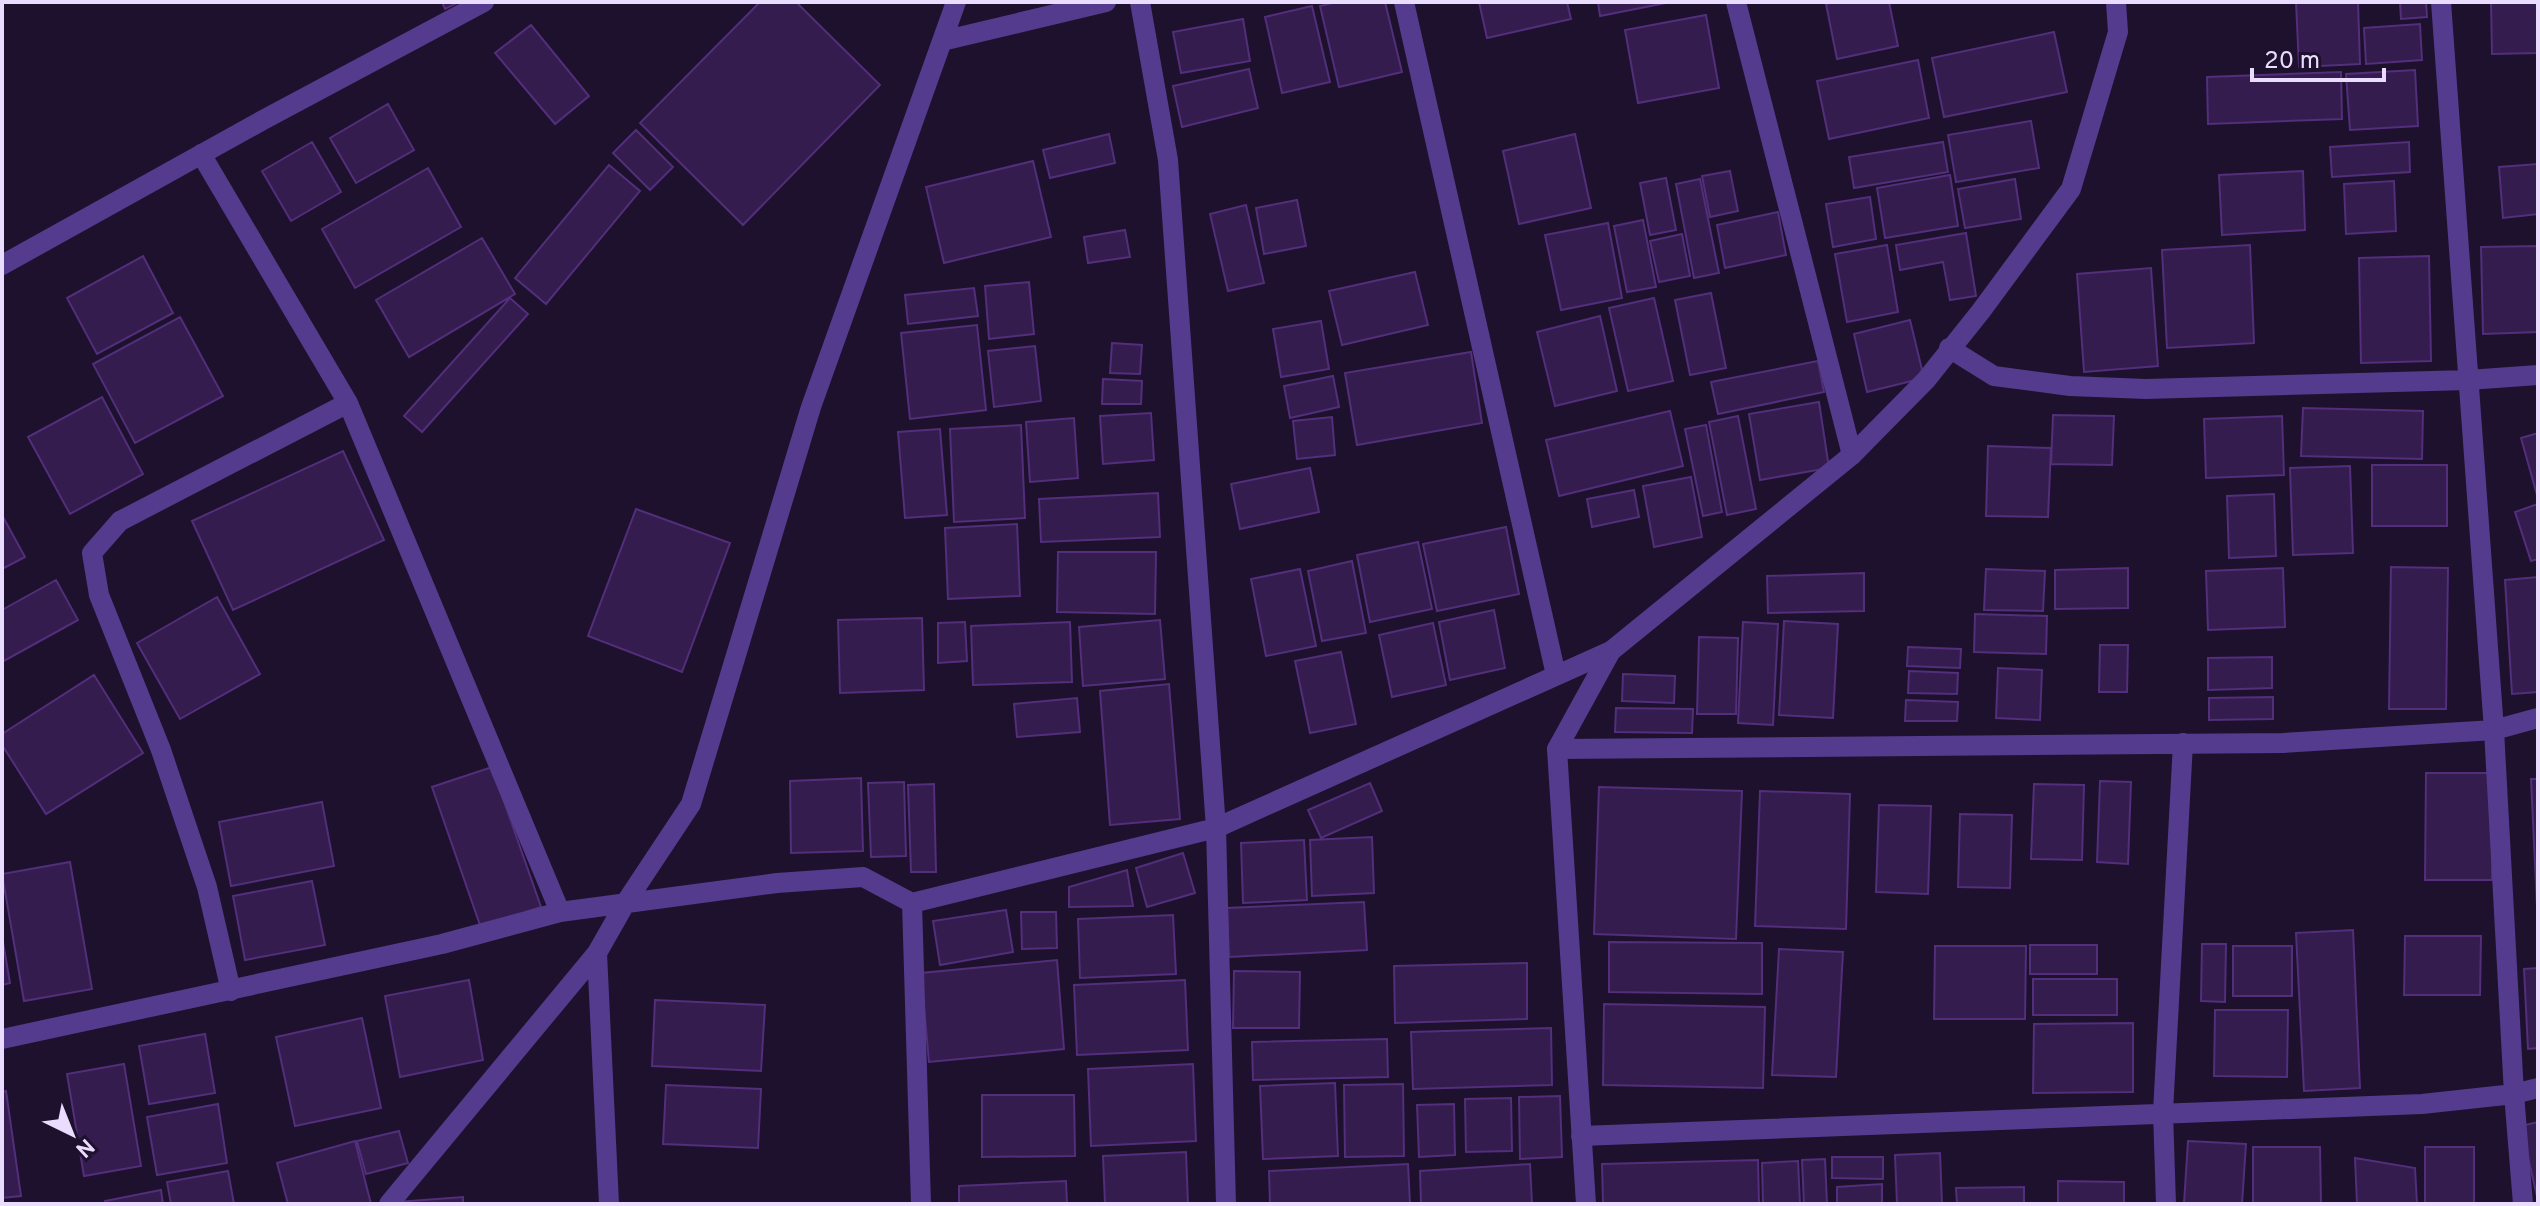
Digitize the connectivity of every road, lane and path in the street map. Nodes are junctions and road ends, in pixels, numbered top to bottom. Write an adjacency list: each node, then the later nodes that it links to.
1 (484, 2): 10 (street)
2 (956, 2): 9 (street)
3 (1106, 2): 9 (street)
4 (1140, 2): 23 (street)
5 (1404, 2): 18 (street)
6 (1736, 2): 16 (street)
7 (2116, 2): 12 (street)
8 (2441, 2): 14 (street)
9 (942, 41): 24 (street)
10 (201, 154): 11 (street); 15 (street)
11 (2, 265)
12 (1949, 348): 14 (street); 16 (street)
13 (2538, 375): 14 (street)
14 (2468, 380): 20 (street)
15 (348, 403): 26 (street); 28 (street)
16 (1852, 455): 17 (street)
17 (1611, 651): 18 (street); 22 (street)
18 (1556, 675): 23 (street)
19 (2538, 718): 20 (street)
20 (2494, 730): 21 (street); 31 (street)
21 (2183, 743): 22 (street); 32 (street)
22 (1557, 749): 33 (street)
23 (1216, 828): 25 (street); 37 (street)
24 (626, 902): 25 (street); 26 (street); 27 (street)
25 (912, 903): 36 (street)
26 (560, 912): 28 (street)
27 (597, 953): 34 (street); 35 (street)
28 (231, 991): 29 (street)
29 (2, 1039)
30 (2538, 1088): 31 (street)
31 (2514, 1094): 32 (street); 40 (street)
32 (2163, 1112): 33 (street); 39 (street)
33 (1581, 1136): 38 (street)
34 (389, 1204)
35 (609, 1204)
36 (921, 1204)
37 (1226, 1204)
38 (1586, 1204)
39 (2166, 1204)
40 (2523, 1204)

